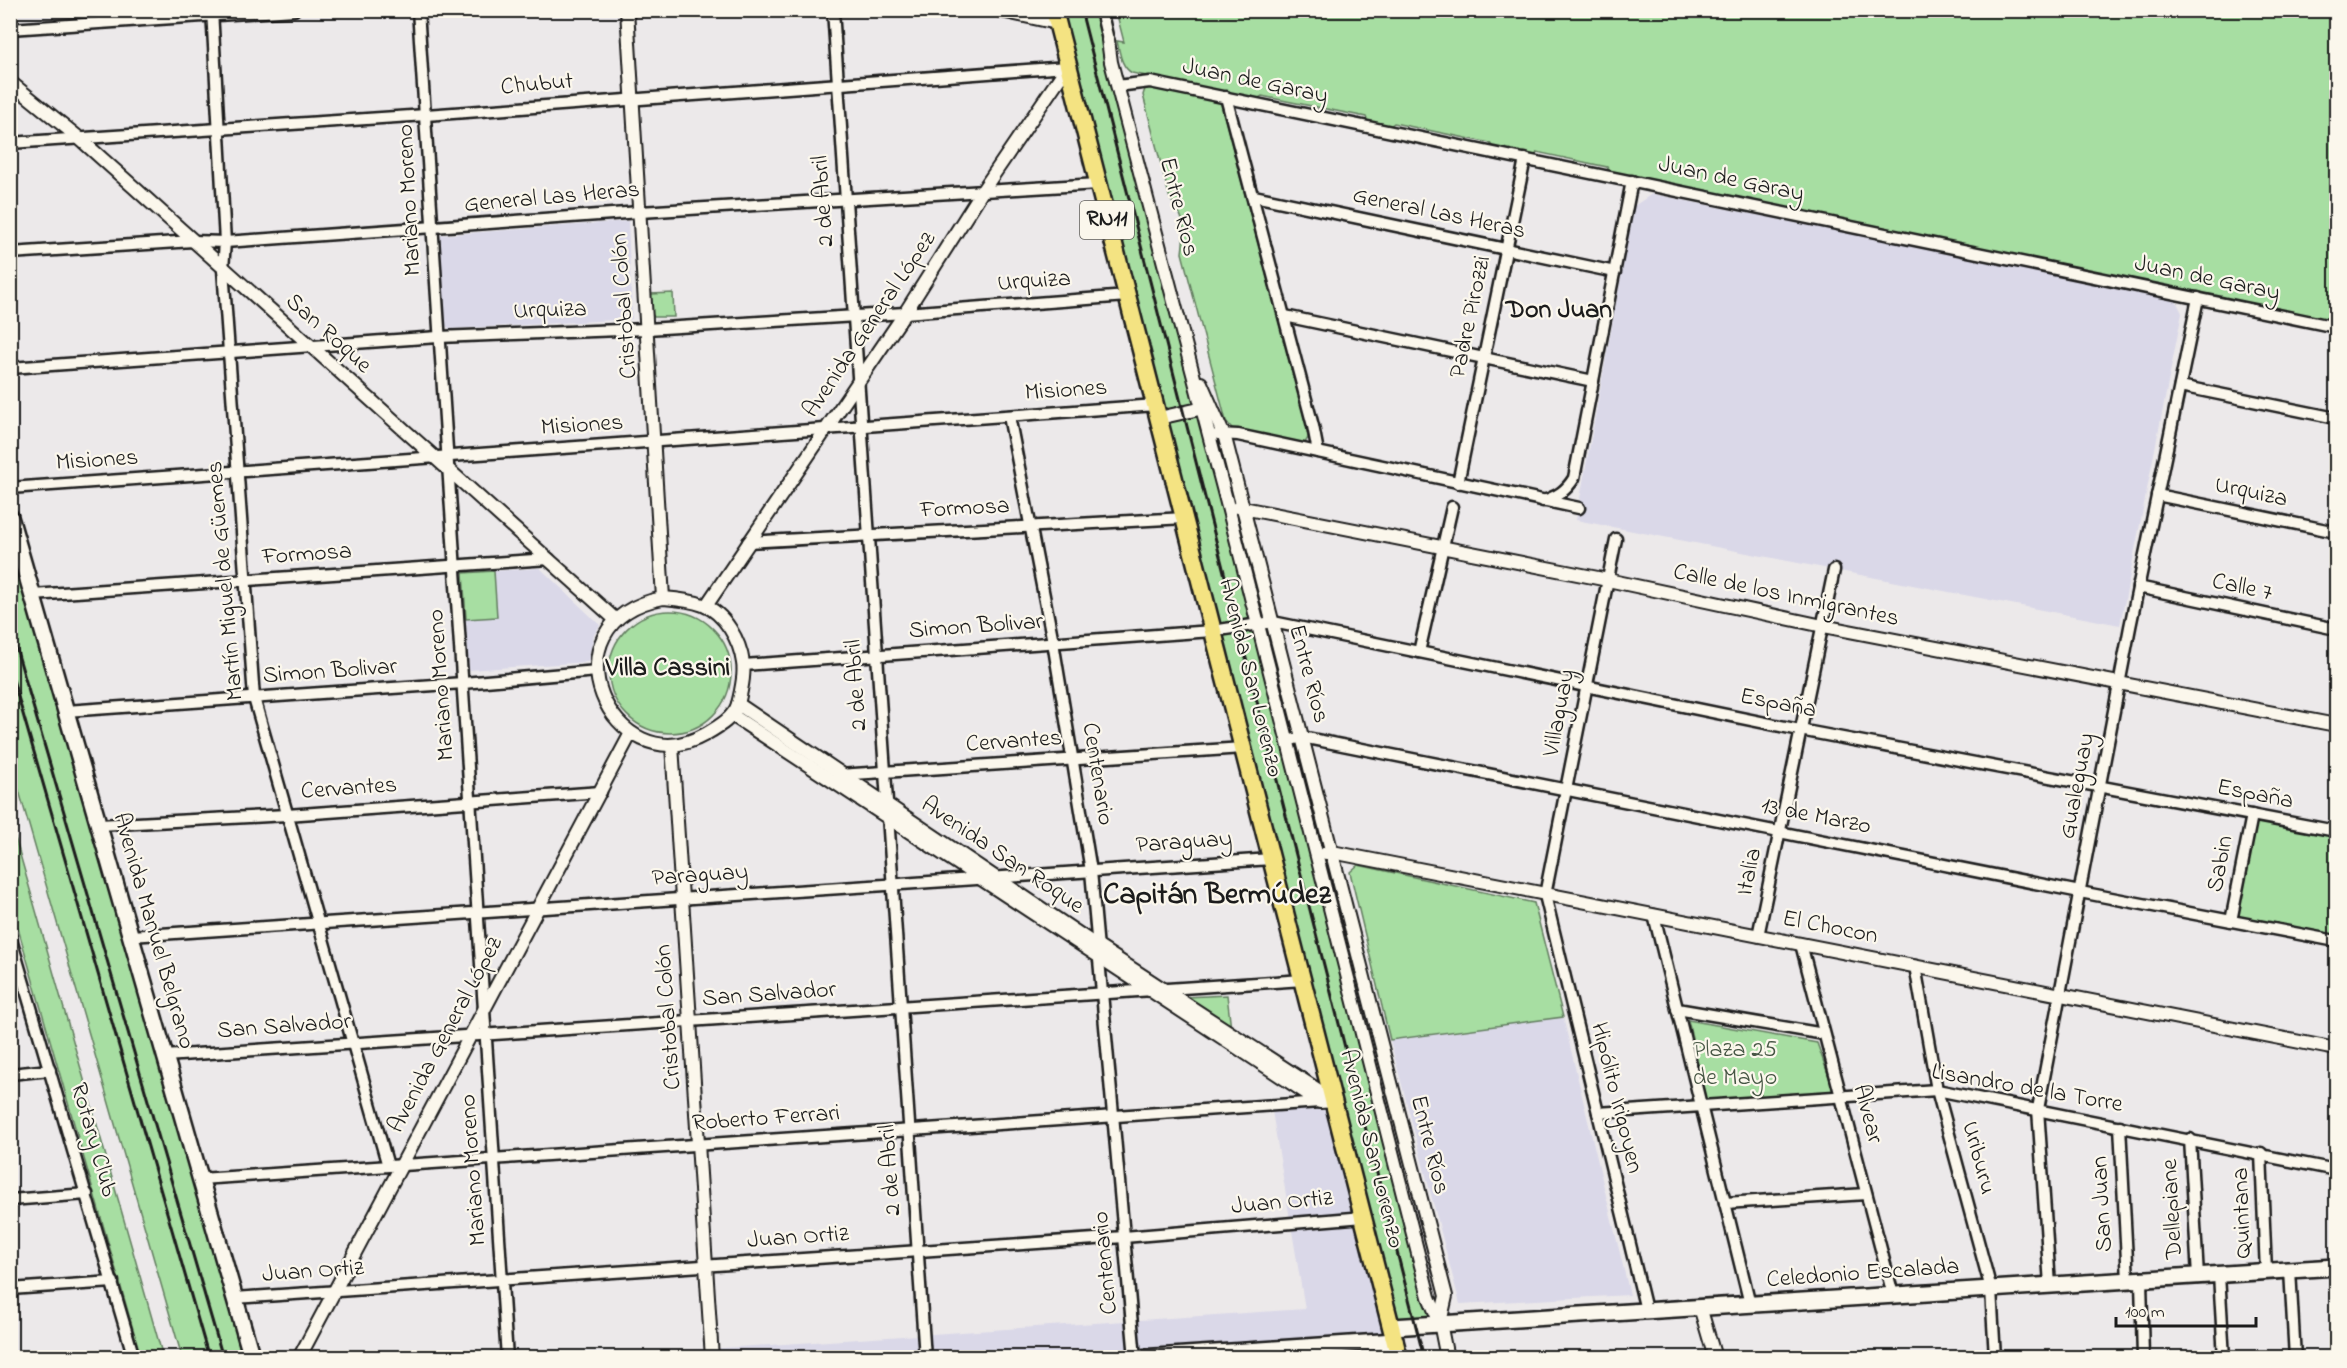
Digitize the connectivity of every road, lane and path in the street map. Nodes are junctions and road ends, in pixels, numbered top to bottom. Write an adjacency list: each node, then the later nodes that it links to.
1 (294, 10): 7 (street)
2 (418, 10): 17 (street, Mariano Moreno)
3 (627, 10): 16 (street, Cristobal Colón)
4 (833, 10): 13 (street, 2 de Abril)
5 (997, 10): 8 (street)
6 (1101, 10): 10 (street, Entre Ríos)
7 (212, 13): 9 (street); 18 (street, Martín Miguel de Güemes)
8 (1055, 17): 11 (main road, Avenida San Lorenzo / RN11)
9 (10, 29)
10 (1108, 40): 14 (street, Entre Ríos)
11 (1067, 67): 13 (street, Chubut); 23 (main road, Avenida San Lorenzo / RN11); 24 (street, Avenida General López)
12 (10, 82): 19 (street, San Roque)
13 (837, 84): 16 (street, Chubut); 26 (street, 2 de Abril)
14 (1121, 86): 15 (street, Juan de Garay); 50 (street, Entre Ríos)
15 (1226, 97): 21 (street, Juan de Garay); 25 (street)
16 (633, 99): 17 (street, Chubut); 27 (street, Cristobal Colón)
17 (426, 115): 18 (street, Chubut); 28 (street, Mariano Moreno)
18 (217, 129): 19 (street, Chubut); 30 (street, Martín Miguel de Güemes)
19 (79, 138): 20 (street, Chubut); 29 (street, San Roque)
20 (10, 143)
21 (1525, 159): 22 (street, Juan de Garay); 31 (street, Padre Pirozzi)
22 (1632, 181): 34 (street); 36 (street, Juan de Garay)
23 (1098, 184): 24 (street, General Las Heras); 35 (main road, Avenida San Lorenzo / RN11)
24 (983, 190): 26 (street, General Las Heras); 37 (street, Avenida General López)
25 (1254, 196): 31 (street, General Las Heras); 39 (street)
26 (845, 199): 27 (street, General Las Heras); 38 (street, 2 de Abril)
27 (640, 212): 28 (street, General Las Heras); 41 (street, Cristobal Colón)
28 (432, 229): 30 (street, General Las Heras); 42 (street, Mariano Moreno)
29 (193, 241): 30 (street, General Las Heras); 32 (street, General Las Heras); 33 (street, San Roque)
30 (225, 242): 33 (street, Martín Miguel de Güemes)
31 (1506, 249): 34 (street, General Las Heras); 45 (street, Padre Pirozzi)
32 (10, 253)
33 (223, 269): 43 (street, San Roque); 44 (street, Martín Miguel de Güemes)
34 (1615, 272): 47 (street)
35 (1127, 296): 37 (street, Urquiza); 51 (main road, Avenida San Lorenzo / RN11)
36 (2198, 298): 40 (street, Juan de Garay); 49 (street, Gualeguay)
37 (905, 314): 38 (street, Urquiza); 48 (street, Avenida General López)
38 (853, 316): 41 (street, Urquiza); 48 (street, 2 de Abril)
39 (1285, 316): 45 (street); 59 (street)
40 (2337, 327)
41 (647, 329): 42 (street, Urquiza); 58 (street, Cristobal Colón)
42 (438, 337): 43 (street, Urquiza); 60 (street, Mariano Moreno)
43 (312, 347): 44 (street, Urquiza); 60 (street, San Roque)
44 (229, 352): 46 (street, Urquiza); 62 (street, Martín Miguel de Güemes)
45 (1484, 359): 47 (street); 63 (street, Padre Pirozzi)
46 (10, 368)
47 (1593, 381): 66 (street)
48 (858, 382): 54 (street, 2 de Abril); 55 (street, Avenida General López)
49 (2180, 386): 53 (street); 65 (street, Gualeguay)
50 (1206, 408): 51 (street); 56 (street, Entre Ríos); 57 (street, Entre Ríos)
51 (1158, 411): 52 (street, Misiones); 72 (main road, Avenida San Lorenzo / RN11)
52 (1009, 416): 54 (street, Misiones); 73 (street, Centenario)
53 (2337, 418)
54 (861, 427): 55 (street, Misiones); 75 (street, 2 de Abril)
55 (826, 430): 58 (street, Misiones); 77 (street, Avenida General López)
56 (1223, 433): 57 (street); 59 (street); 68 (street, Entre Ríos)
57 (1209, 435): 67 (street, Entre Ríos)
58 (655, 442): 60 (street, Misiones); 86 (street, Cristobal Colón)
59 (1318, 452): 63 (street)
60 (441, 457): 61 (street, San Roque); 62 (street, Misiones)
61 (450, 470): 79 (street, San Roque); 80 (street, Mariano Moreno)
62 (238, 472): 64 (street, Misiones); 82 (street, Martín Miguel de Güemes)
63 (1458, 483): 66 (street)
64 (10, 488)
65 (2157, 495): 74 (street, Urquiza); 84 (street, Gualeguay)
66 (1543, 501): 70 (street)
67 (1228, 507): 68 (street, Calle de los Inmigrantes); 90 (street, Entre Ríos)
68 (1243, 507): 78 (street, Calle de los Inmigrantes); 89 (street, Entre Ríos)
69 (1452, 507): 78 (street)
70 (1579, 508)
71 (10, 517): 85 (main road, Avenida Manuel Belgrano)
72 (1185, 518): 73 (street, Formosa); 93 (main road, Avenida San Lorenzo / RN11)
73 (1031, 526): 75 (street, Formosa); 94 (street, Centenario)
74 (2337, 532)
75 (868, 536): 77 (street, Formosa); 96 (street, 2 de Abril)
76 (1616, 539): 83 (street, Villaguay)
77 (748, 542): 87 (street, Avenida General López)
78 (1442, 547): 83 (street, Calle de los Inmigrantes); 95 (street)
79 (549, 559): 80 (street, Formosa); 88 (street, San Roque)
80 (454, 567): 82 (street, Formosa); 99 (street, Mariano Moreno)
81 (1834, 570): 91 (street, Italia)
82 (245, 580): 85 (street, Formosa); 102 (street, Martín Miguel de Güemes)
83 (1608, 580): 91 (street, Calle de los Inmigrantes); 101 (street, Villaguay)
84 (2138, 588): 92 (street, Calle 7); 100 (street, Gualeguay)
85 (33, 595): 104 (main road, Avenida Manuel Belgrano)
86 (663, 598): 87 (street); 88 (street)
87 (706, 606): 97 (street)
88 (616, 620): 98 (street)
89 (1273, 622): 90 (street, España); 95 (street, España); 108 (street, Entre Ríos)
90 (1258, 624): 93 (street, España); 109 (street, Entre Ríos)
91 (1823, 626): 100 (street, Calle de los Inmigrantes); 106 (street, Italia)
92 (2337, 629)
93 (1212, 631): 94 (street, Simon Bolivar); 111 (main road, Avenida San Lorenzo / RN11)
94 (1053, 642): 96 (street, Simon Bolivar); 112 (street, Centenario)
95 (1419, 652): 101 (street, España)
96 (876, 655): 97 (street, Simon Bolivar); 113 (street, 2 de Abril)
97 (744, 665): 103 (street)
98 (597, 671): 99 (street, Simon Bolivar); 107 (street)
99 (463, 683): 102 (street, Simon Bolivar); 119 (street, Mariano Moreno)
100 (2119, 683): 105 (street, Calle de los Inmigrantes); 116 (street, Gualeguay)
101 (1587, 687): 106 (street, España); 117 (street, Villaguay)
102 (254, 698): 104 (street, Simon Bolivar); 121 (street, Martín Miguel de Güemes)
103 (735, 709): 110 (street); 114 (street, Avenida San Roque); 115 (street, Avenida San Roque)
104 (66, 711): 123 (main road, Avenida Manuel Belgrano)
105 (2337, 726)
106 (1800, 730): 116 (street, España); 124 (street, Italia)
107 (632, 733): 110 (street); 118 (street, Avenida General López)
108 (1302, 737): 109 (street, 13 de Marzo); 117 (street, 13 de Marzo); 126 (street, Entre Ríos)
109 (1288, 741): 127 (street, Entre Ríos)
110 (672, 746): 135 (street, Cristobal Colón)
111 (1243, 748): 112 (street, Cervantes); 128 (main road, Avenida San Lorenzo / RN11)
112 (1074, 759): 113 (street, Cervantes); 129 (street, Centenario)
113 (884, 772): 114 (street, Cervantes); 120 (street, 2 de Abril)
114 (841, 775): 115 (street, Cervantes); 120 (street, Avenida San Roque)
115 (824, 776): 120 (street, Avenida San Roque)
116 (2100, 787): 122 (street, España); 133 (street, Gualeguay)
117 (1566, 789): 124 (street, 13 de Marzo); 134 (street, Villaguay)
118 (601, 792): 119 (street, Cervantes); 136 (street, Avenida General López)
119 (471, 801): 121 (street, Cervantes); 137 (street, Mariano Moreno)
120 (887, 811): 130 (street, Avenida San Roque); 131 (street, Avenida San Roque); 132 (street, 2 de Abril)
121 (287, 815): 123 (street, Cervantes); 140 (street, Martín Miguel de Güemes)
122 (2252, 815): 125 (street, España); 139 (street, Sabin)
123 (99, 825): 142 (main road, Avenida Manuel Belgrano)
124 (1779, 831): 133 (street, 13 de Marzo); 143 (street, Italia)
125 (2337, 831)
126 (1332, 852): 127 (street, El Chocon); 134 (street, El Chocon); 156 (street, Entre Ríos)
127 (1316, 854): 159 (street, Entre Ríos)
128 (1271, 859): 129 (street, Paraguay); 148 (main road, Avenida San Lorenzo / RN11)
129 (1091, 871): 130 (street, Paraguay); 146 (street, Centenario)
130 (997, 877): 131 (street, Paraguay); 146 (street, Avenida San Roque)
131 (980, 878): 132 (street, Paraguay); 146 (street, Avenida San Roque)
132 (892, 884): 135 (street, Paraguay); 152 (street, 2 de Abril)
133 (2080, 892): 139 (street, 13 de Marzo); 151 (street, Gualeguay)
134 (1545, 895): 138 (street, El Chocon); 171 (street, Hipólito Irigoyen)
135 (682, 898): 136 (street, Paraguay); 155 (street, Cristobal Colón)
136 (537, 908): 137 (street, Paraguay); 153 (street, Avenida General López)
137 (479, 912): 140 (street, Paraguay); 153 (street, Mariano Moreno)
138 (1653, 915): 143 (street, El Chocon); 154 (street)
139 (2231, 921): 144 (street, 13 de Marzo)
140 (319, 923): 142 (street, Paraguay); 161 (street, Martín Miguel de Güemes)
141 (10, 936): 164 (street, Rotary Club)
142 (131, 936): 163 (main road, Avenida Manuel Belgrano)
143 (1758, 936): 145 (street, El Chocon)
144 (2337, 941)
145 (1801, 944): 147 (street, El Chocon); 157 (street, Alvear)
146 (1098, 951): 149 (street, Avenida San Roque); 150 (street, Centenario)
147 (1915, 966): 151 (street, El Chocon); 166 (street, Uriburu)
148 (1303, 980): 149 (street, San Salvador); 168 (main road, Avenida San Lorenzo / RN11)
149 (1158, 990): 150 (street, San Salvador); 168 (street, Avenida San Roque)
150 (1103, 994): 152 (street, San Salvador); 172 (street, Centenario)
151 (2060, 995): 162 (street, El Chocon); 170 (street, Gualeguay)
152 (901, 1008): 155 (street, San Salvador); 174 (street, 2 de Abril)
153 (485, 1009): 158 (street, Mariano Moreno); 160 (street, Avenida General López)
154 (1677, 1009): 157 (street); 169 (street)
155 (690, 1021): 158 (street, San Salvador); 176 (street, Cristobal Colón)
156 (1378, 1030): 159 (street); 177 (street, Entre Ríos)
157 (1824, 1034): 167 (street, Alvear)
158 (487, 1035): 160 (street, San Salvador); 180 (street, Mariano Moreno)
159 (1362, 1035): 179 (street, Entre Ríos)
160 (469, 1036): 161 (street, San Salvador); 181 (street, Avenida General López)
161 (353, 1043): 163 (street, San Salvador); 182 (street, Martín Miguel de Güemes)
162 (2337, 1049)
163 (165, 1056): 184 (main road, Avenida Manuel Belgrano)
164 (50, 1070): 165 (street); 185 (street, Rotary Club)
165 (10, 1074)
166 (1938, 1089): 167 (street, Lisandro de la Torre); 170 (street, Lisandro de la Torre); 203 (street, Uriburu)
167 (1841, 1096): 169 (street, Lisandro de la Torre); 186 (street, Alvear)
168 (1328, 1101): 172 (street, Roberto Ferrari); 189 (main road, Avenida San Lorenzo / RN11)
169 (1701, 1106): 171 (street, Lisandro de la Torre); 188 (street)
170 (2038, 1109): 173 (street, Lisandro de la Torre); 201 (street, Gualeguay)
171 (1598, 1113): 209 (street, Hipólito Irigoyen)
172 (1114, 1116): 174 (street, Roberto Ferrari); 190 (street, Centenario)
173 (2121, 1126): 175 (street, Lisandro de la Torre); 199 (street, San Juan)
174 (909, 1130): 176 (street, Roberto Ferrari); 191 (street, 2 de Abril)
175 (2190, 1139): 178 (street, Lisandro de la Torre); 197 (street, Dellepiane)
176 (698, 1145): 180 (street, Roberto Ferrari); 192 (street, Cristobal Colón)
177 (1409, 1151): 179 (street); 210 (street, Entre Ríos)
178 (2262, 1154): 183 (street, Lisandro de la Torre); 195 (street, Quintana)
179 (1393, 1155): 210 (street, Entre Ríos)
180 (495, 1159): 181 (street, Roberto Ferrari); 198 (street, Mariano Moreno)
181 (401, 1165): 182 (street, Roberto Ferrari); 204 (street, Avenida General López)
182 (388, 1166): 184 (street, Roberto Ferrari)
183 (2337, 1170)
184 (200, 1179): 206 (main road, Avenida Manuel Belgrano)
185 (87, 1194): 187 (street); 200 (street, Rotary Club)
186 (1866, 1194): 188 (street); 205 (street, Alvear)
187 (10, 1200)
188 (1725, 1203): 207 (street)
189 (1364, 1217): 190 (street, Juan Ortiz); 211 (main road, Avenida San Lorenzo / RN11)
190 (1124, 1236): 191 (street, Juan Ortiz); 219 (street, Centenario)
191 (918, 1251): 192 (street, Juan Ortiz); 218 (street, 2 de Abril)
192 (705, 1265): 198 (street, Juan Ortiz); 217 (street, Cristobal Colón)
193 (2337, 1268): 194 (main road, Celedonio Escalada)
194 (2290, 1270): 195 (main road, Celedonio Escalada); 227 (street, Quintana)
195 (2266, 1272): 196 (main road, Celedonio Escalada)
196 (2219, 1275): 197 (main road, Celedonio Escalada); 226 (street, Dellepiane)
197 (2198, 1276): 199 (main road, Celedonio Escalada)
198 (502, 1279): 204 (street, Juan Ortiz); 216 (street, Mariano Moreno)
199 (2134, 1280): 201 (main road, Celedonio Escalada); 225 (street, San Juan)
200 (113, 1282): 202 (street); 213 (street, Rotary Club)
201 (2050, 1285): 203 (main road, Celedonio Escalada)
202 (10, 1289)
203 (1991, 1289): 205 (main road, Celedonio Escalada); 224 (street, Uriburu)
204 (334, 1291): 206 (street, Juan Ortiz); 215 (street, Avenida General López)
205 (1893, 1295): 207 (main road, Celedonio Escalada)
206 (235, 1298): 214 (main road, Avenida Manuel Belgrano)
207 (1750, 1304): 208 (main road, Celedonio Escalada)
208 (1700, 1307): 209 (main road, Celedonio Escalada); 223 (street)
209 (1646, 1310): 210 (main road, Celedonio Escalada)
210 (1440, 1323): 211 (main road, Celedonio Escalada); 222 (street, Entre Ríos)
211 (1393, 1334): 212 (main road, Celedonio Escalada); 221 (main road, Avenida San Lorenzo / RN11)
212 (1289, 1353): 220 (main road, Celedonio Escalada)
213 (134, 1358)
214 (252, 1358)
215 (299, 1358)
216 (507, 1358)
217 (712, 1358)
218 (925, 1358)
219 (1135, 1358)
220 (1140, 1358)
221 (1399, 1358)
222 (1447, 1358)
223 (1714, 1358)
224 (1995, 1358)
225 (2143, 1358)
226 (2224, 1358)
227 (2295, 1358)

